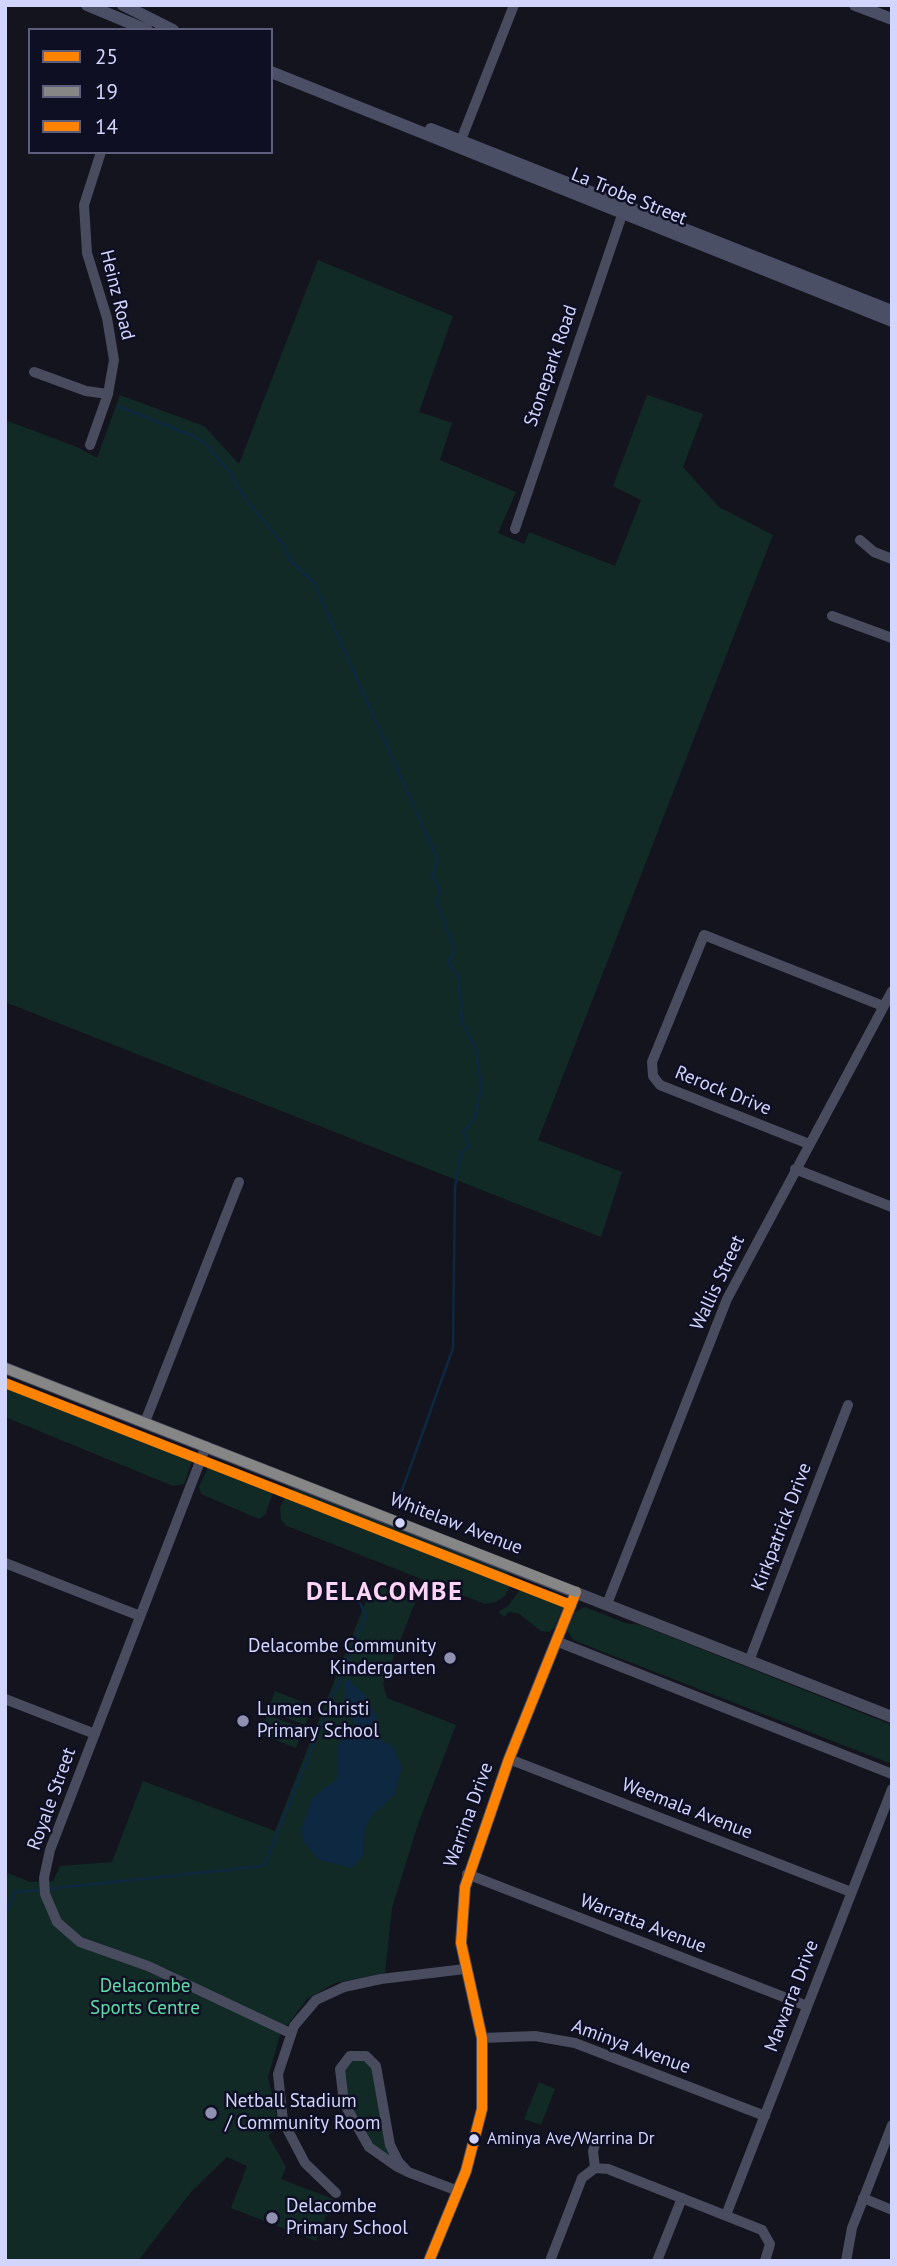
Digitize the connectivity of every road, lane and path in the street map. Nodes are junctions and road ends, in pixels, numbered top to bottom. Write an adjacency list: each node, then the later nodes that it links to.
1 (87, 5): 7 (main road)
2 (112, 5): 8 (main road)
3 (123, 5): 9 (main road)
4 (514, 5): 11 (street)
5 (855, 5): 6 (main road)
6 (892, 19)
7 (143, 28)
8 (148, 28)
9 (169, 28)
10 (273, 73): 11 (main road, La Trobe Street)
11 (460, 144): 13 (main road, La Trobe Street)
12 (100, 154): 17 (street, Heinz Road)
13 (623, 211): 14 (main road, La Trobe Street); 15 (main road, La Trobe Street); 19 (street, Stonepark Road)
14 (892, 311)
15 (892, 321)
16 (34, 372): 17 (street)
17 (107, 394): 18 (street, Heinz Road)
18 (90, 445)
19 (515, 529)
20 (860, 540): 21 (street)
21 (892, 559)
22 (832, 616): 23 (street)
23 (892, 638)
24 (892, 991): 25 (street, Wallis Street)
25 (887, 1006): 26 (street, Wallis Street); 26 (street, Rerock Drive)
26 (808, 1144): 27 (street, Wallis Street)
27 (795, 1169): 29 (street); 36 (street, Wallis Street)
28 (239, 1182): 32 (street)
29 (892, 1207)
30 (5, 1368): 32 (street, Whitelaw Avenue)
31 (848, 1405): 39 (street, Kirkpatrick Drive)
32 (145, 1422): 33 (street, Whitelaw Avenue)
33 (206, 1446): 35 (street, Whitelaw Avenue); 37 (street, Royale Street)
34 (5, 1563): 37 (street)
35 (576, 1592): 36 (street, Whitelaw Avenue); 38 (street, Warrina Drive)
36 (607, 1604): 39 (street, Whitelaw Avenue)
37 (140, 1616): 42 (street, Royale Street)
38 (556, 1641): 43 (street, Warrina Drive); 44 (street)
39 (748, 1661): 41 (street, Whitelaw Avenue)
40 (5, 1699): 42 (street)
41 (892, 1717)
42 (94, 1734): 50 (street, Royale Street)
43 (509, 1759): 46 (street, Warrina Drive); 47 (street, Weemala Avenue)
44 (892, 1774)
45 (892, 1789): 47 (street, Mawarra Drive)
46 (467, 1874): 48 (street, Warrina Drive); 49 (street, Warratta Avenue)
47 (851, 1892): 49 (street, Mawarra Drive)
48 (465, 1969): 50 (street); 51 (street, Warrina Drive)
49 (807, 2006): 52 (street, Mawarra Drive)
50 (290, 2033): 58 (street)
51 (482, 2038): 52 (street, Aminya Avenue); 57 (street, Warrina Drive)
52 (765, 2116): 62 (street, Mawarra Drive)
53 (892, 2124): 60 (street)
54 (597, 2138): 55 (street)
55 (595, 2168): 59 (street); 64 (street)
56 (408, 2172): 56 (street); 57 (street)
57 (458, 2191): 63 (street, Warrina Drive)
58 (337, 2193)
59 (681, 2198): 62 (street); 65 (street)
60 (863, 2198): 61 (street); 67 (street)
61 (892, 2210)
62 (726, 2215): 66 (street)
63 (429, 2261)
64 (550, 2261)
65 (657, 2261)
66 (765, 2261)
67 (846, 2261)

